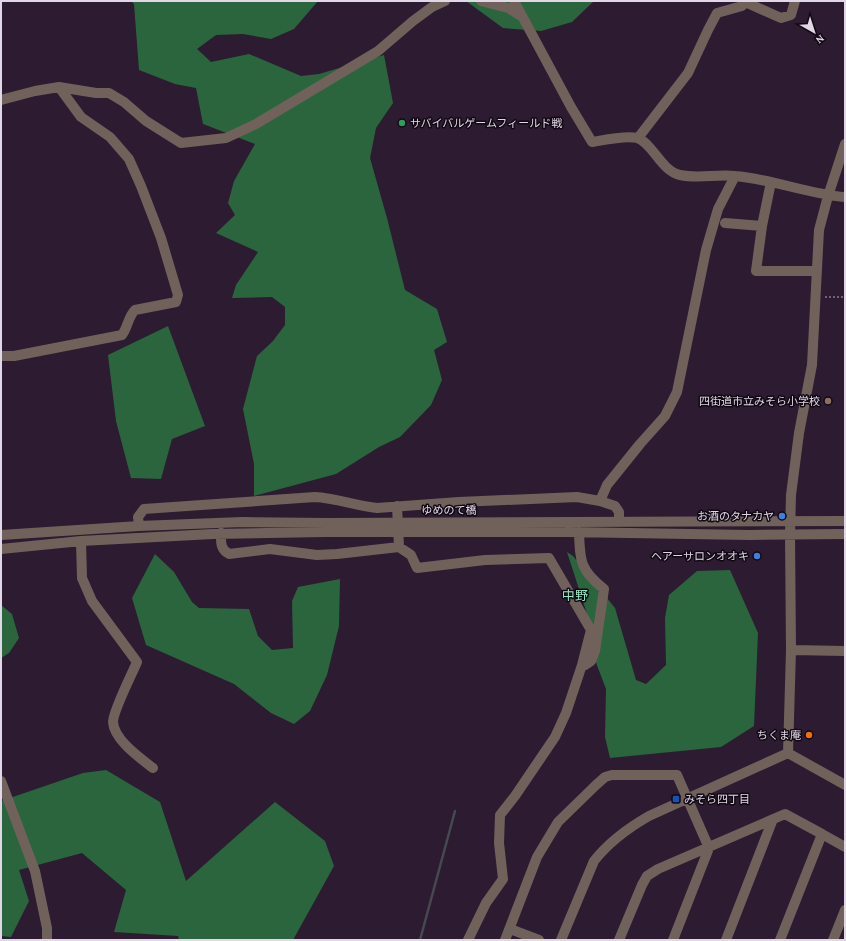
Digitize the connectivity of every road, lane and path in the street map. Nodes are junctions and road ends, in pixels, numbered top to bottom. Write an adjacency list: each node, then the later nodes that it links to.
1 (445, 1): 7 (street)
2 (481, 1): 6 (street)
3 (514, 1): 6 (street)
4 (795, 1): 5 (street)
5 (746, 2): 9 (street)
6 (522, 16): 9 (street)
7 (59, 87): 8 (street); 20 (street)
8 (1, 100)
9 (638, 138): 11 (street)
10 (845, 144): 13 (street)
11 (735, 176): 12 (street); 21 (street)
12 (771, 182): 13 (street); 16 (street)
13 (828, 196): 14 (street); 17 (street)
14 (845, 197)
15 (725, 223): 16 (street)
16 (762, 226): 17 (street)
17 (817, 271): 18 (street)
18 (816, 297): 19 (path); 23 (street)
19 (845, 297)
20 (1, 356)
21 (600, 501): 22 (street); 24 (street)
22 (397, 506): 26 (street); 34 (street)
23 (790, 521): 24 (street, ゆめのて橋); 25 (street, ゆめのて橋); 30 (street)
24 (619, 522): 27 (street, ゆめのて橋, bridge)
25 (845, 522)
26 (139, 526): 27 (street); 32 (street)
27 (327, 527): 28 (street, ゆめのて橋, bridge); 29 (street)
28 (579, 532): 30 (street, ゆめのて橋); 38 (street)
29 (221, 533): 33 (street); 34 (street)
30 (790, 534): 31 (street, ゆめのて橋); 36 (street)
31 (845, 534)
32 (1, 536)
33 (81, 541): 35 (street); 40 (street)
34 (399, 547): 38 (street)
35 (1, 549)
36 (791, 650): 37 (street); 39 (street)
37 (845, 651)
38 (582, 665): 51 (street)
39 (788, 753): 42 (street); 43 (street)
40 (152, 768)
41 (1, 781): 50 (street)
42 (845, 785)
43 (687, 799): 47 (street); 49 (street); 54 (street)
44 (774, 819): 45 (street); 47 (street); 57 (street)
45 (822, 834): 46 (street); 58 (street)
46 (845, 847)
47 (709, 848): 55 (street); 56 (street)
48 (845, 910): 59 (street)
49 (510, 929): 52 (street); 53 (street)
50 (47, 940)
51 (468, 940)
52 (505, 940)
53 (539, 940)
54 (561, 940)
55 (619, 940)
56 (673, 940)
57 (726, 940)
58 (780, 940)
59 (833, 940)

